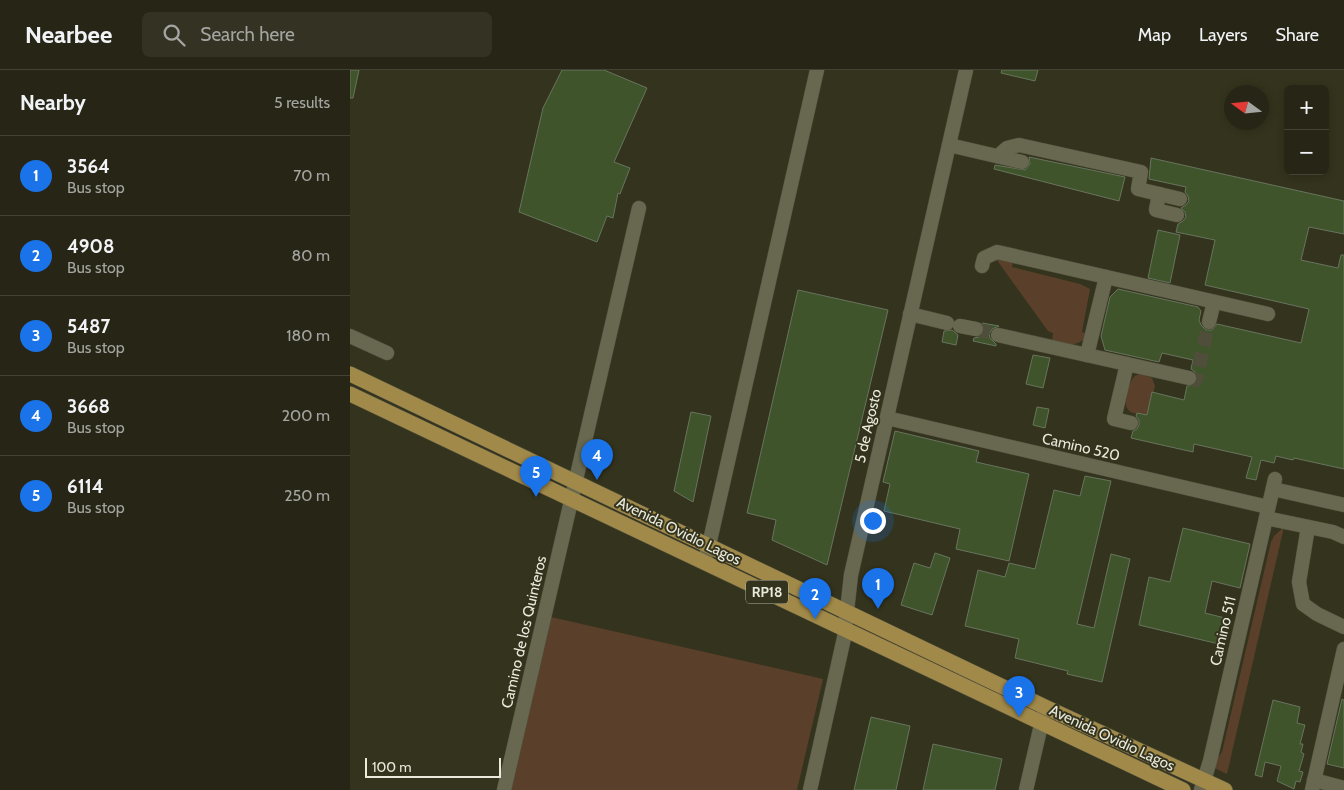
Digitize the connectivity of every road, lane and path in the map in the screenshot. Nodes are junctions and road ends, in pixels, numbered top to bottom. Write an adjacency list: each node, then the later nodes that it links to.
1 (817, 70): 33 (street)
2 (966, 70): 3 (street, 5 de Agosto)
3 (949, 145): 4 (street); 13 (street, 5 de Agosto)
4 (998, 156): 5 (street); 6 (street)
5 (1022, 162)
6 (1159, 194): 7 (street); 9 (street)
7 (1180, 199)
8 (639, 208): 27 (street, Camino de los Quinteros)
9 (1176, 215)
10 (982, 266): 11 (street)
11 (1106, 277): 12 (street); 20 (street)
12 (1214, 302): 14 (street); 15 (street)
13 (910, 314): 16 (street); 25 (street, 5 de Agosto)
14 (1268, 314)
15 (1209, 322)
16 (976, 329)
17 (998, 335): 20 (street)
18 (350, 336): 19 (street)
19 (387, 353)
20 (1087, 355): 21 (street)
21 (1127, 364): 23 (street); 26 (street)
22 (350, 374): 27 (main road, Avenida Ovidio Lagos / RP18)
23 (1189, 378)
24 (350, 394): 28 (main road, Avenida Ovidio Lagos / RP18)
25 (886, 418): 30 (street, Camino 520); 35 (street, 5 de Agosto)
26 (1131, 424)
27 (576, 482): 28 (street, Camino de los Quinteros); 33 (main road, Avenida Ovidio Lagos / RP18)
28 (571, 499): 34 (main road, Avenida Ovidio Lagos / RP18); 44 (street, Camino de los Quinteros)
29 (1344, 505): 30 (street, Camino 511)
30 (1267, 512): 31 (street, Camino 520); 41 (street, Camino 511)
31 (1308, 527): 32 (street, Camino 520); 36 (street)
32 (1344, 537)
33 (709, 545): 34 (street); 35 (main road, Avenida Ovidio Lagos / RP18)
34 (704, 562): 37 (main road, Avenida Ovidio Lagos / RP18)
35 (846, 612): 37 (street, 5 de Agosto); 39 (main road, Avenida Ovidio Lagos / RP18)
36 (1344, 626)
37 (846, 629): 40 (main road, Avenida Ovidio Lagos / RP18); 45 (street, 5 de Agosto)
38 (1344, 649): 42 (street)
39 (1045, 707): 40 (street); 41 (main road, Avenida Ovidio Lagos / RP18)
40 (1042, 722): 46 (street); 47 (main road, Avenida Ovidio Lagos / RP18)
41 (1202, 785): 48 (main road, Avenida Ovidio Lagos / RP18)
42 (1313, 785): 43 (street)
43 (1344, 788)
44 (504, 790)
45 (810, 790)
46 (1026, 790)
47 (1183, 790)
48 (1225, 790)

